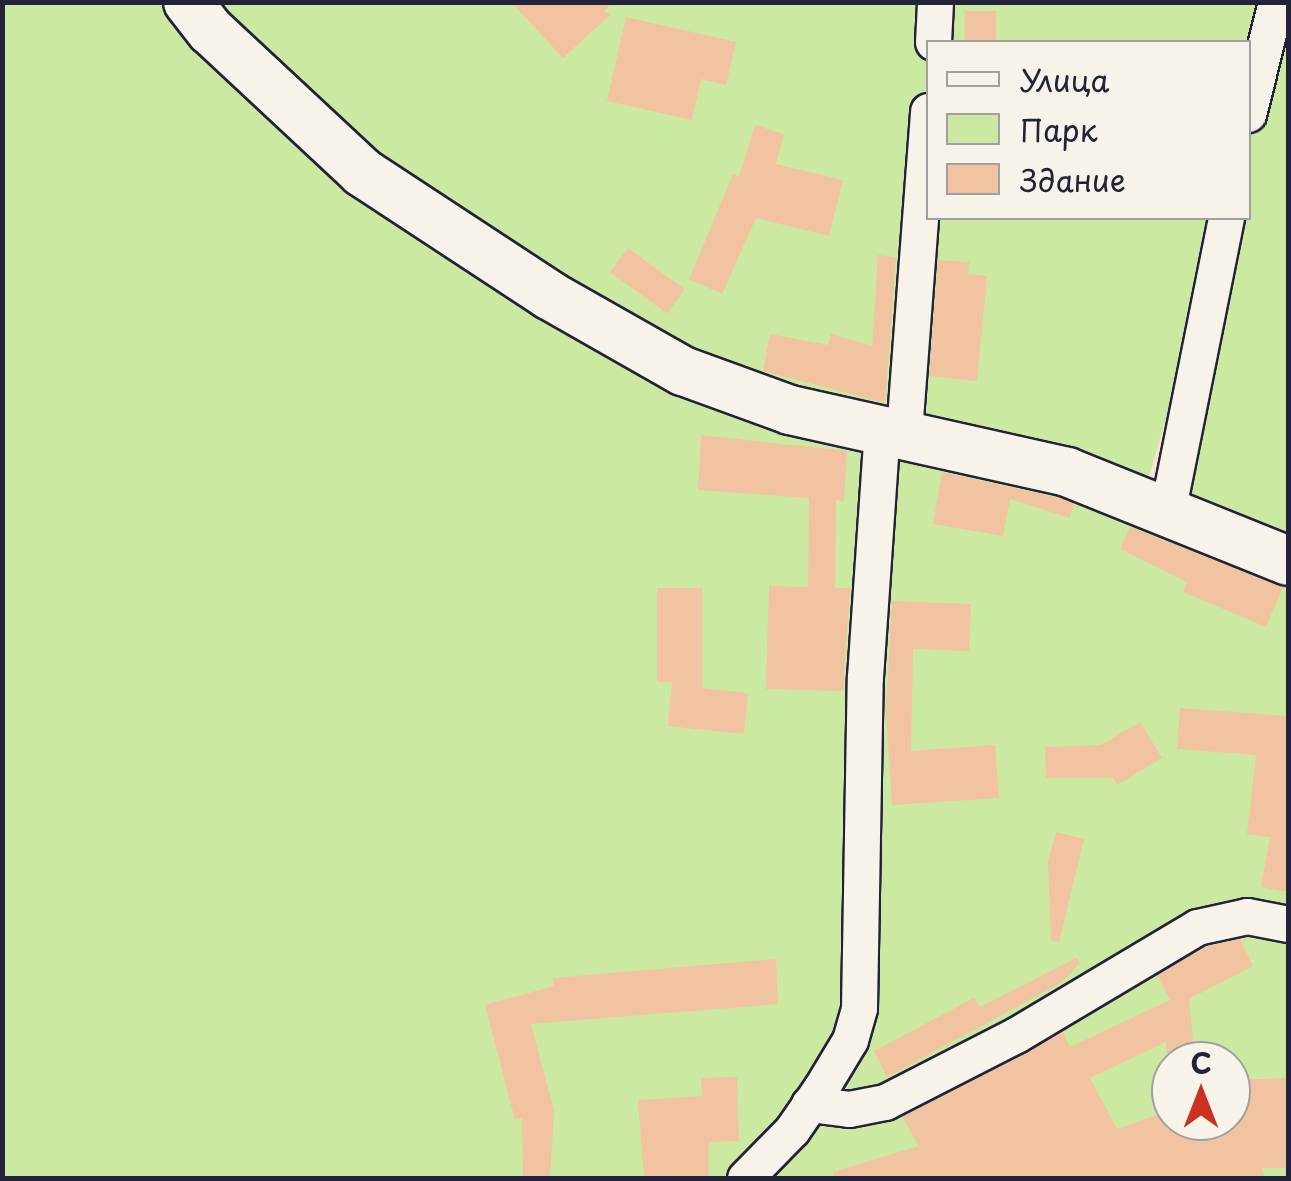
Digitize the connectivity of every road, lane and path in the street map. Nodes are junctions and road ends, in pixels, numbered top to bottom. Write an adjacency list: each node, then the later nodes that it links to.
1 (188, 2): 8 (street)
2 (935, 2): 4 (street)
3 (1276, 2): 5 (street)
4 (933, 40)
5 (1251, 102)
6 (926, 129): 8 (street)
7 (1226, 220): 9 (street)
8 (893, 430): 9 (street); 12 (street)
9 (1168, 508): 10 (street)
10 (1288, 561)
11 (1288, 924): 12 (street)
12 (809, 1104): 13 (street)
13 (744, 1178)

